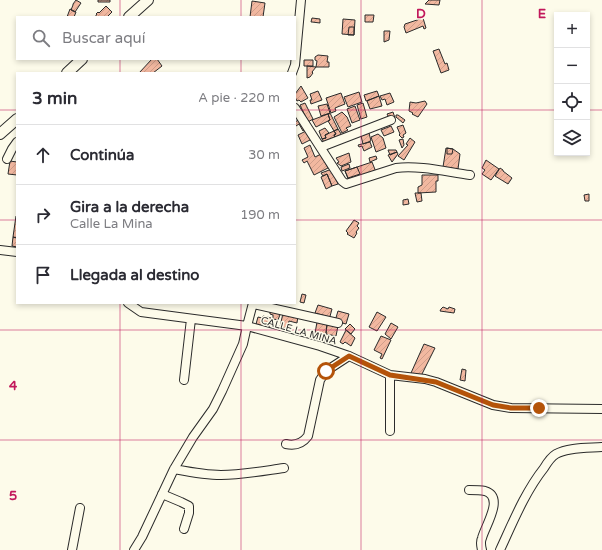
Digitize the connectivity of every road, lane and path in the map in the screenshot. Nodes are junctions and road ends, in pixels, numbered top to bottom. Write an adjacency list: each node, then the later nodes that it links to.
1 (148, 0): 3 (main road)
2 (301, 0): 4 (street)
3 (130, 16)
4 (296, 54)
5 (81, 60): 7 (main road)
6 (295, 60): 8 (street)
7 (68, 72)
8 (292, 72)
9 (296, 110): 14 (street)
10 (16, 119): 12 (main road)
11 (391, 120): 14 (street)
12 (0, 134)
13 (16, 143): 15 (street)
14 (321, 147): 16 (street)
15 (7, 159)
16 (470, 175)
17 (0, 250): 18 (street)
18 (16, 252)
19 (129, 304): 22 (street, CALLE LA MINA)
20 (253, 304): 24 (street)
21 (257, 304): 23 (street)
22 (191, 319): 24 (street, CALLE LA MINA); 27 (street)
23 (338, 323)
24 (247, 326): 25 (street, CALLE LA MINA); 33 (street)
25 (349, 356): 26 (street, CALLE LA MINA); 30 (street)
26 (390, 375): 28 (street, CALLE LA MINA); 29 (street)
27 (184, 380)
28 (602, 409)
29 (390, 431)
30 (286, 444)
31 (602, 447): 41 (street)
32 (284, 468): 33 (street)
33 (174, 469): 35 (street)
34 (469, 490): 40 (street)
35 (162, 494): 37 (street); 39 (street)
36 (80, 508): 38 (street)
37 (184, 529)
38 (72, 550)
39 (134, 550)
40 (482, 550)
41 (500, 550)

